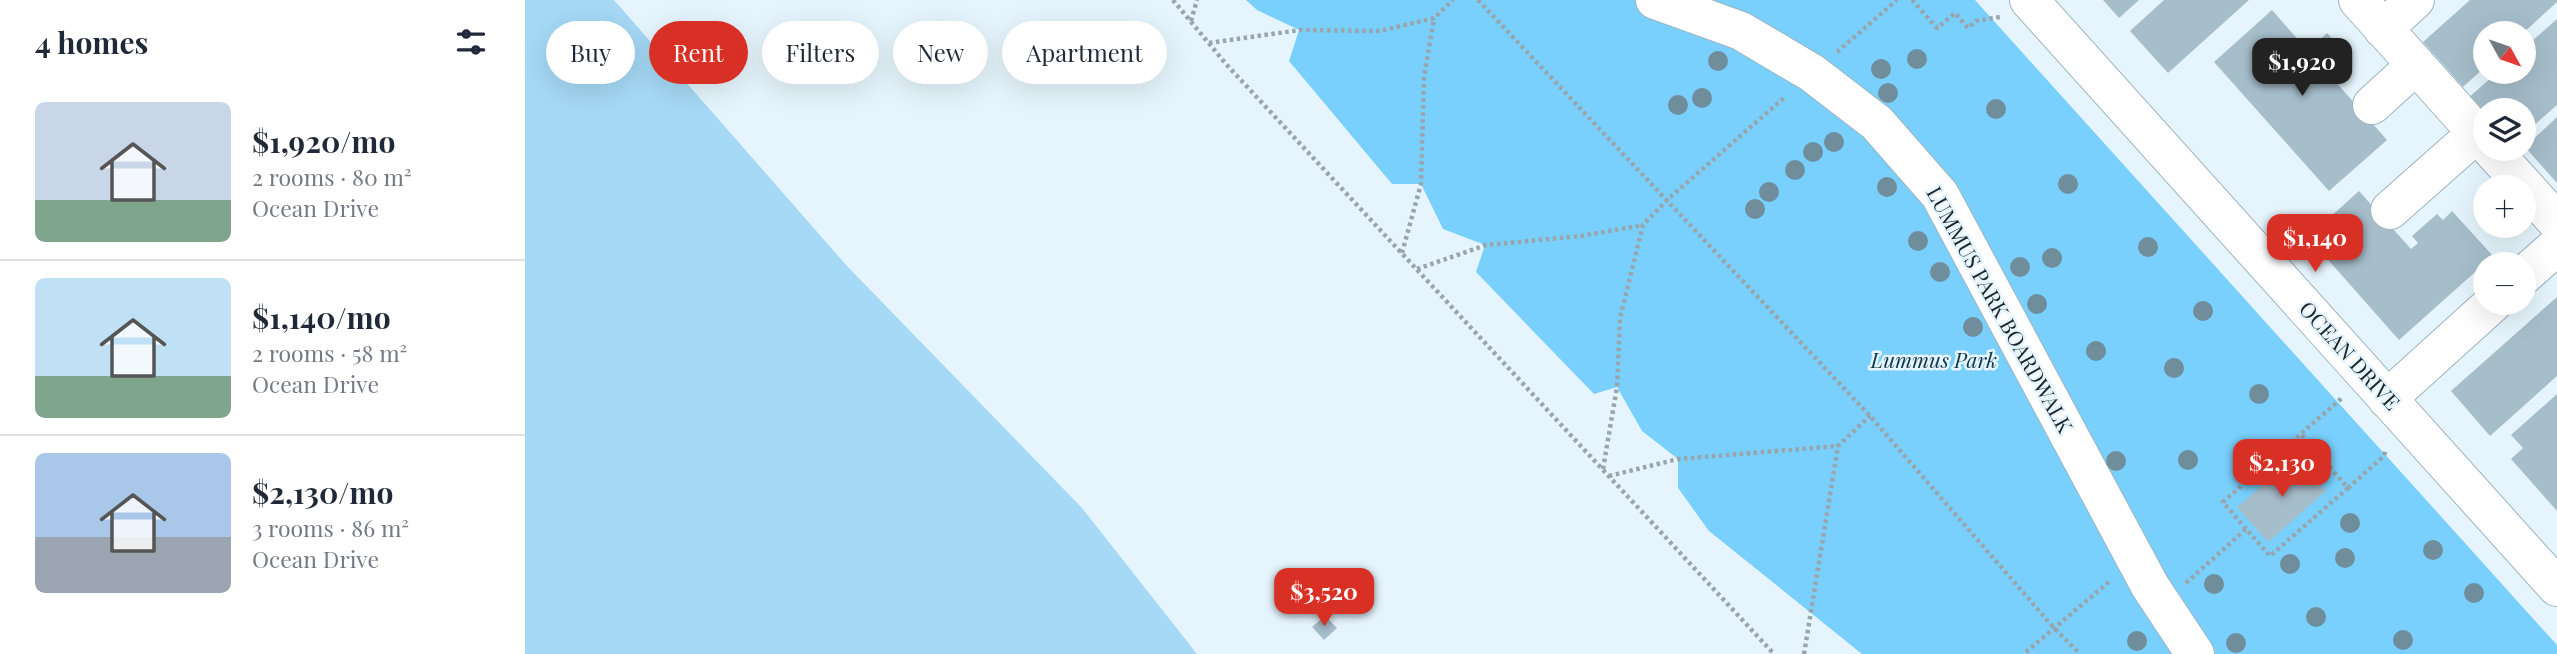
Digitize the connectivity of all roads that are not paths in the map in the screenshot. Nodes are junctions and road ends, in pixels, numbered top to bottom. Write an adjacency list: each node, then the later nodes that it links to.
1 (1655, 0): 5 (street, LUMMUS PARK BOARDWALK)
2 (2358, 0): 6 (street)
3 (2415, 0): 6 (street)
4 (2014, 8): 17 (street, OCEAN DRIVE)
5 (1737, 15): 19 (street, LUMMUS PARK BOARDWALK)
6 (2383, 29): 7 (street)
7 (2416, 65): 8 (street); 9 (street)
8 (2372, 105)
9 (2473, 130)
10 (2473, 150): 12 (street)
11 (2501, 161): 13 (street)
12 (2391, 210)
13 (2557, 222)
14 (2557, 246): 15 (street)
15 (2536, 265)
16 (2480, 315): 17 (street)
17 (2387, 399): 18 (street, OCEAN DRIVE)
18 (2557, 587)
19 (2195, 654)

